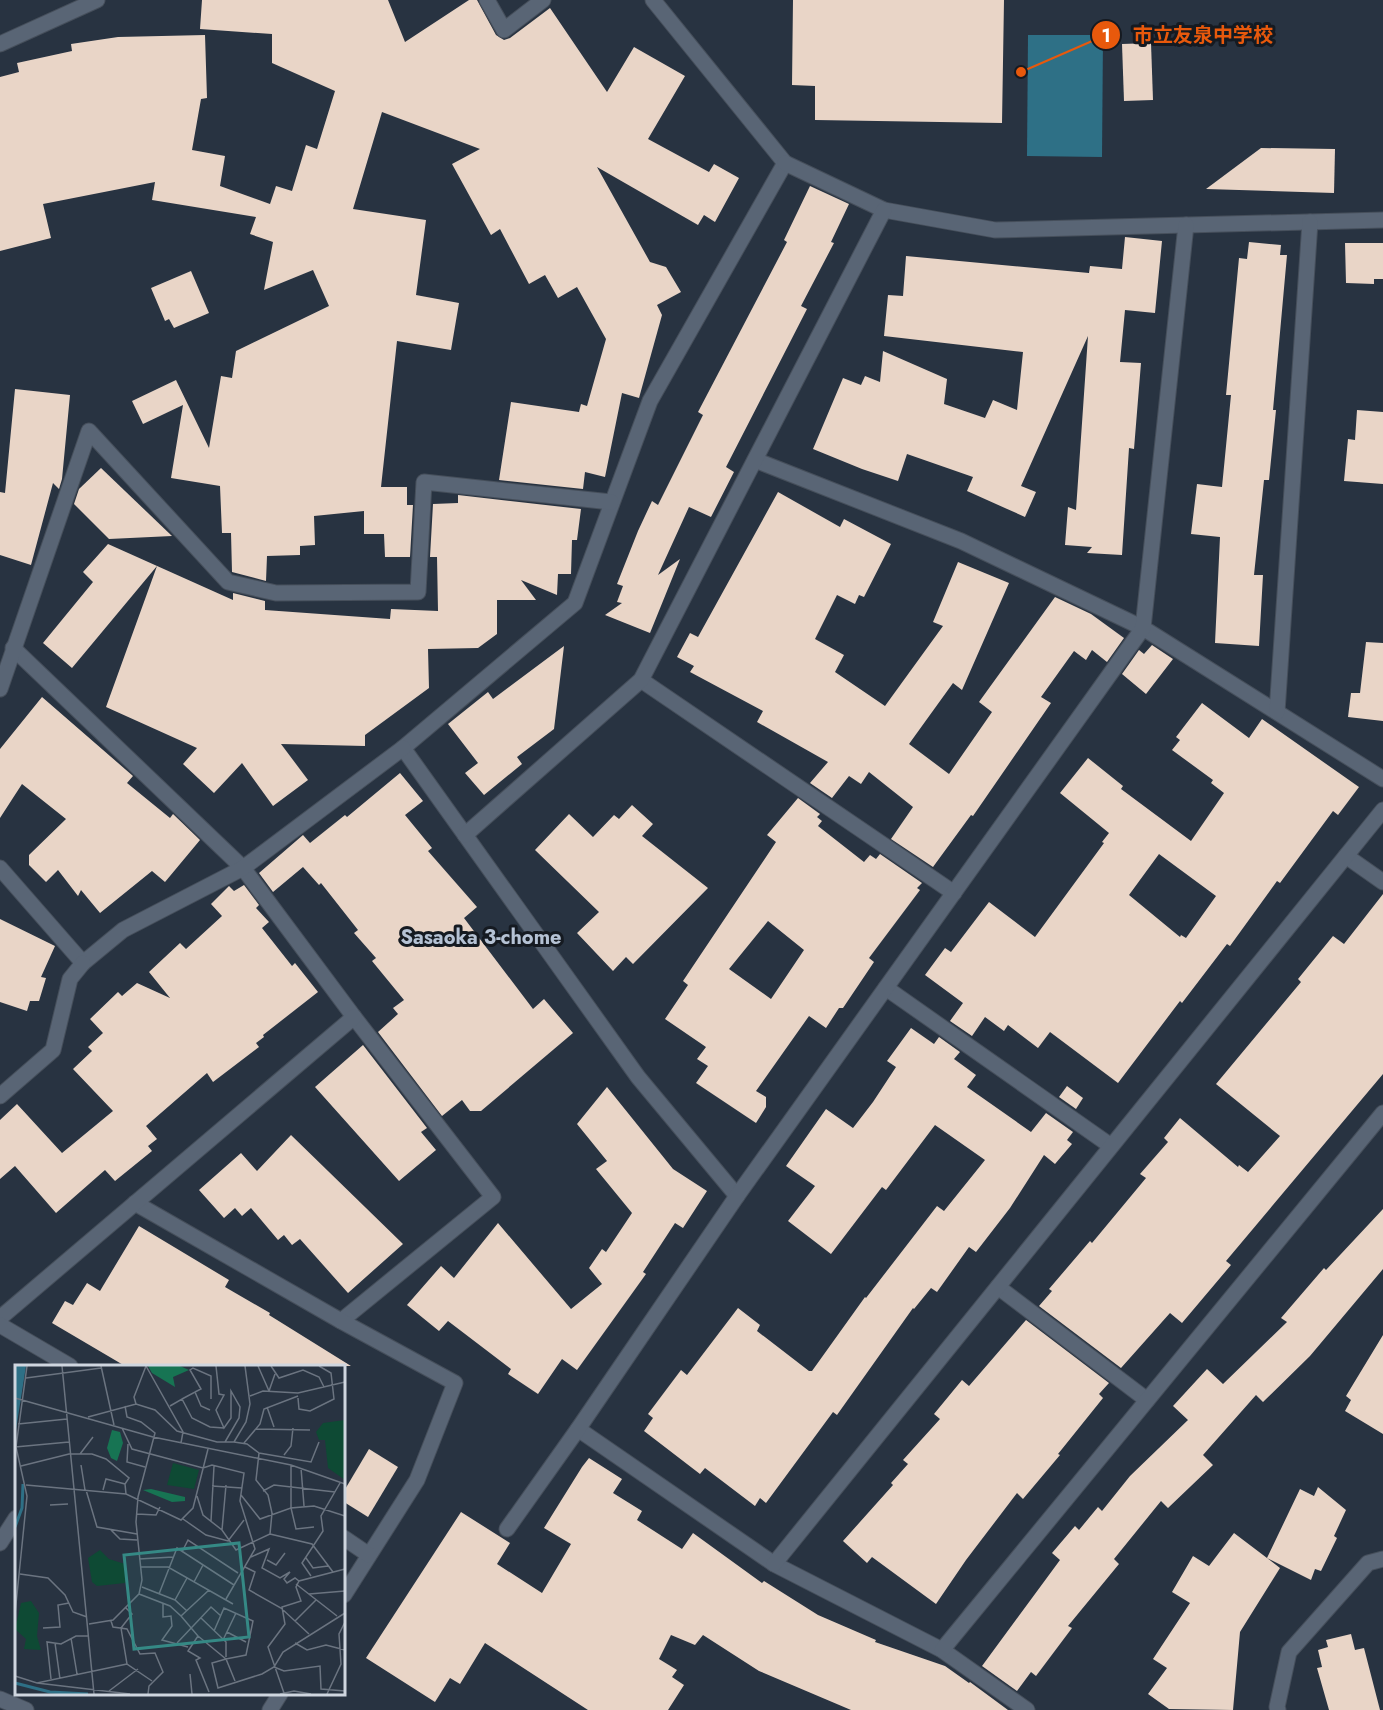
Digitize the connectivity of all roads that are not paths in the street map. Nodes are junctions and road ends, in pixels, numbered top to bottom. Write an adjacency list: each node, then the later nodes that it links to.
1 (97, 0): 5 (street)
2 (487, 0): 3 (street)
3 (543, 0)
4 (653, 0): 6 (street)
5 (0, 44)
6 (785, 163): 7 (street); 12 (street)
7 (884, 210): 10 (street); 11 (street)
8 (1383, 220): 9 (street)
9 (1310, 222): 10 (street); 17 (street)
10 (1186, 225): 13 (street)
11 (755, 460): 13 (street); 15 (street)
12 (611, 502): 14 (street); 18 (street)
13 (1143, 628): 17 (street); 26 (street)
14 (13, 648): 16 (street); 23 (street)
15 (641, 680): 21 (street); 26 (street)
16 (0, 688)
17 (1277, 712): 19 (street)
18 (403, 748): 21 (street); 23 (street)
19 (1383, 779)
20 (1383, 810): 22 (street)
21 (465, 835): 33 (street)
22 (1346, 856): 25 (street); 32 (street)
23 (243, 867): 27 (street); 29 (street)
24 (0, 868): 27 (street)
25 (1383, 882)
26 (954, 893): 28 (street)
27 (83, 963): 30 (street)
28 (886, 988): 32 (street); 33 (street)
29 (354, 1017): 34 (street); 37 (street)
30 (0, 1096)
31 (1383, 1113): 40 (street)
32 (1111, 1146): 35 (street)
33 (737, 1196): 41 (street)
34 (135, 1203): 36 (street); 37 (street)
35 (999, 1287): 40 (street); 48 (street)
36 (0, 1318)
37 (341, 1321): 46 (street)
38 (0, 1325): 39 (street)
39 (68, 1365)
40 (1148, 1400): 50 (street)
41 (578, 1429): 43 (street); 48 (street)
42 (10, 1521): 45 (street)
43 (507, 1529)
44 (345, 1539): 46 (street)
45 (0, 1543)
46 (369, 1554): 49 (street)
47 (1383, 1559): 56 (street)
48 (774, 1564): 50 (street)
49 (345, 1593)
50 (942, 1650): 55 (street)
51 (279, 1695): 54 (street)
52 (0, 1699): 53 (street)
53 (26, 1710)
54 (270, 1710)
55 (1027, 1710)
56 (1278, 1710)

